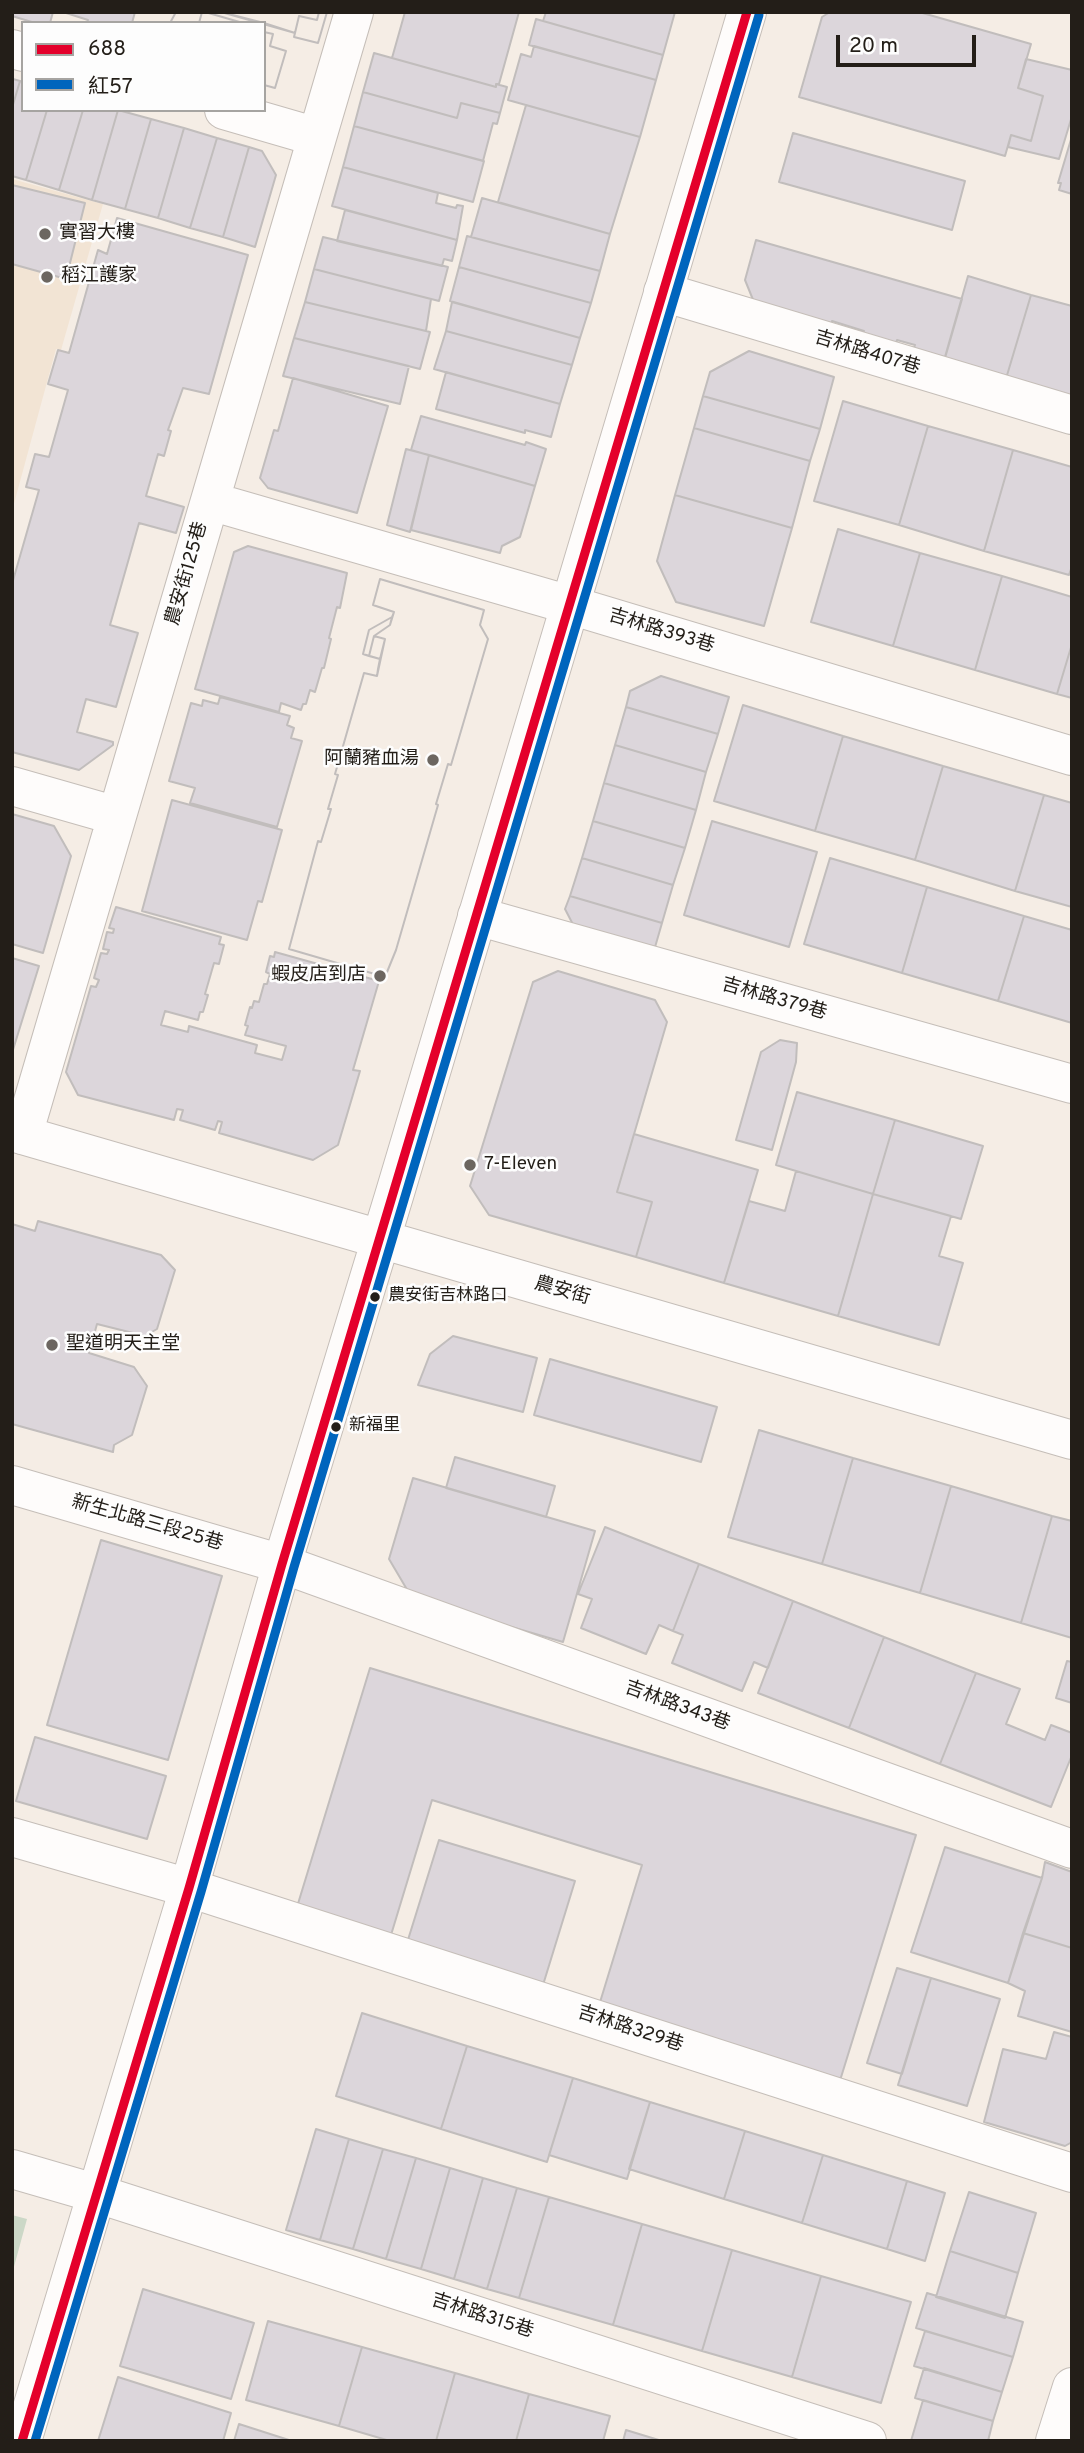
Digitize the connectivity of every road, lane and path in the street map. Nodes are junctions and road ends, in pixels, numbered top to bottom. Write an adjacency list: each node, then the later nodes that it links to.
1 (354, 12): 4 (street, 農安街125巷)
2 (747, 12): 5 (street)
3 (231, 112): 4 (street)
4 (317, 137): 7 (street, 農安街125巷)
5 (663, 292): 6 (street, 吉林路407巷); 8 (street)
6 (1072, 415)
7 (210, 500): 8 (street, 吉林路393巷); 11 (street, 農安街125巷)
8 (570, 605): 9 (street, 吉林路393巷); 12 (street)
9 (1072, 756)
10 (12, 786): 11 (street)
11 (117, 816): 14 (street, 農安街125巷)
12 (477, 916): 13 (street, 吉林路379巷); 15 (street)
13 (1072, 1084)
14 (18, 1134): 15 (street, 農安街)
15 (381, 1239): 16 (street, 農安街); 18 (street)
16 (1072, 1440)
17 (12, 1485): 18 (street, 新生北路三段25巷)
18 (282, 1564): 20 (street, 吉林路343巷); 21 (street)
19 (12, 1837): 21 (street, 吉林路329巷)
20 (1072, 1849)
21 (188, 1888): 23 (street, 吉林路329巷); 24 (street)
22 (12, 2169): 24 (street, 吉林路315巷)
23 (1072, 2173)
24 (98, 2194): 26 (street); 27 (street, 吉林路315巷)
25 (1072, 2387): 28 (street)
26 (22, 2441)
27 (867, 2441)
28 (1055, 2441)

